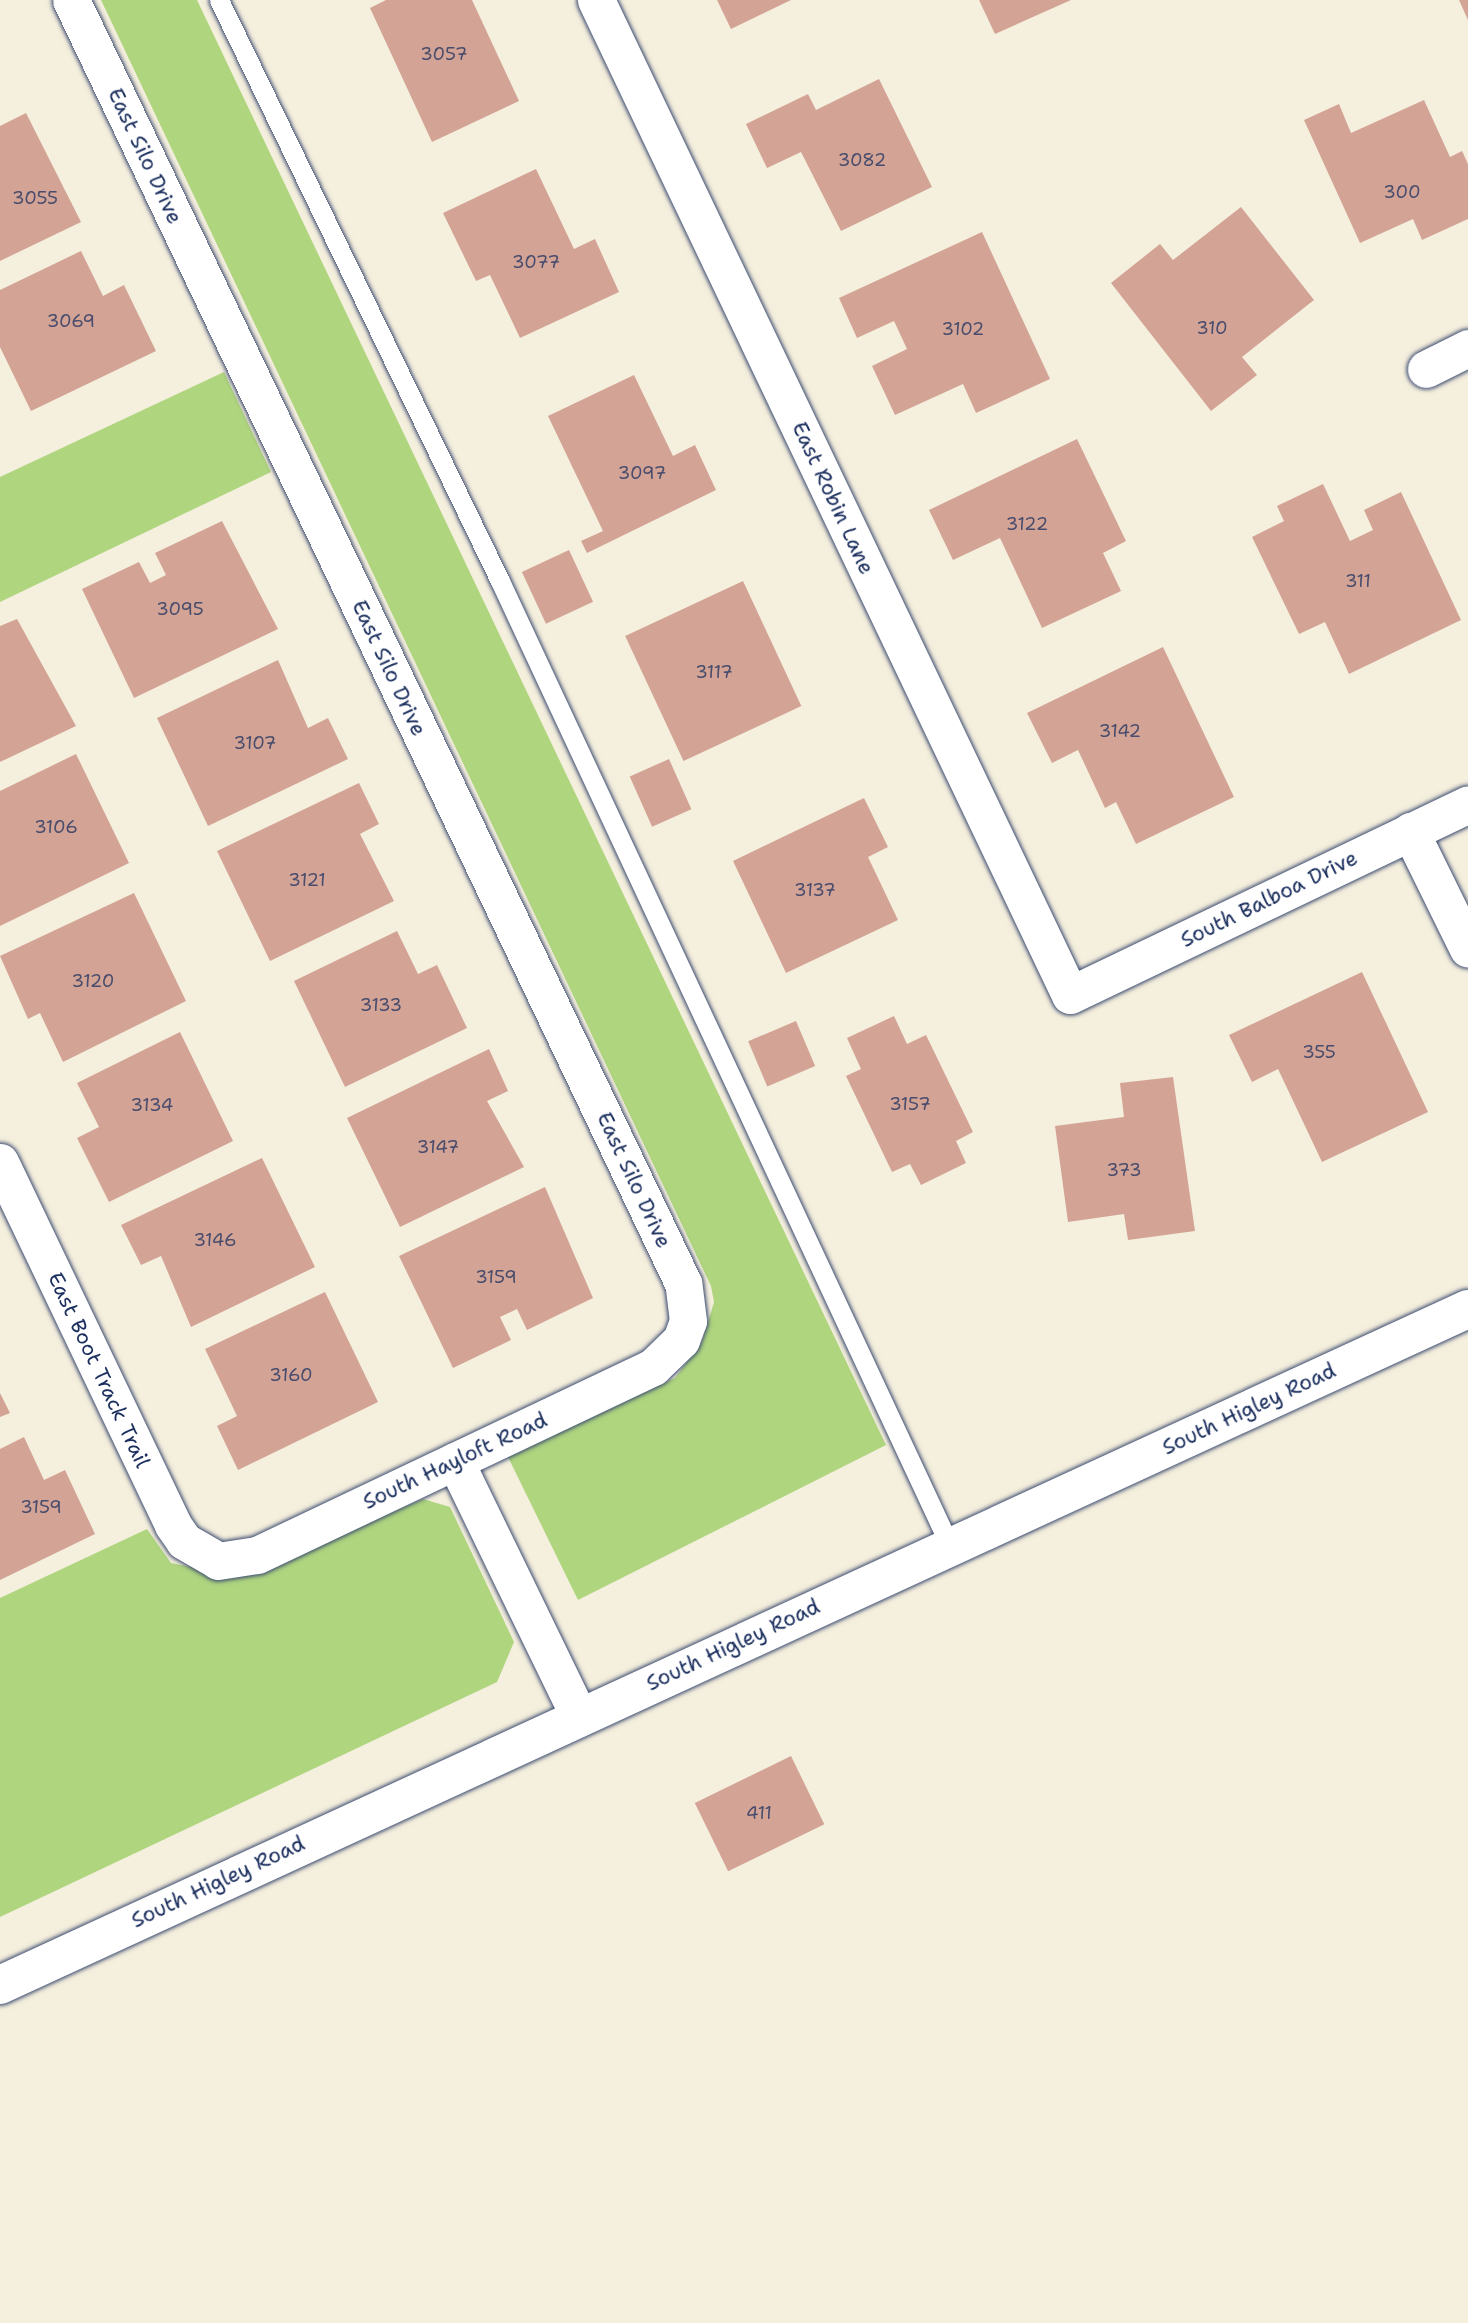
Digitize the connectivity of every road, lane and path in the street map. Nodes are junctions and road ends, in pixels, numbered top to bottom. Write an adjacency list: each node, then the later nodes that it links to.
1 (71, 0): 12 (street, East Silo Drive)
2 (219, 0): 14 (lane)
3 (596, 0): 9 (street, East Robin Lane)
4 (1468, 348): 5 (street)
5 (1426, 369)
6 (1465, 812): 7 (street, South Balboa Drive)
7 (1409, 831): 8 (street); 9 (street, South Balboa Drive)
8 (1468, 949)
9 (1070, 995)
10 (0, 1162): 15 (street, East Boot Track Trail)
11 (1468, 1309): 14 (main road, South Higley Road)
12 (681, 1340): 13 (street, South Hayloft Road)
13 (455, 1461): 15 (street, South Hayloft Road); 16 (street)
14 (950, 1546): 16 (main road, South Higley Road)
15 (218, 1561)
16 (579, 1716): 17 (main road, South Higley Road)
17 (0, 1985)

